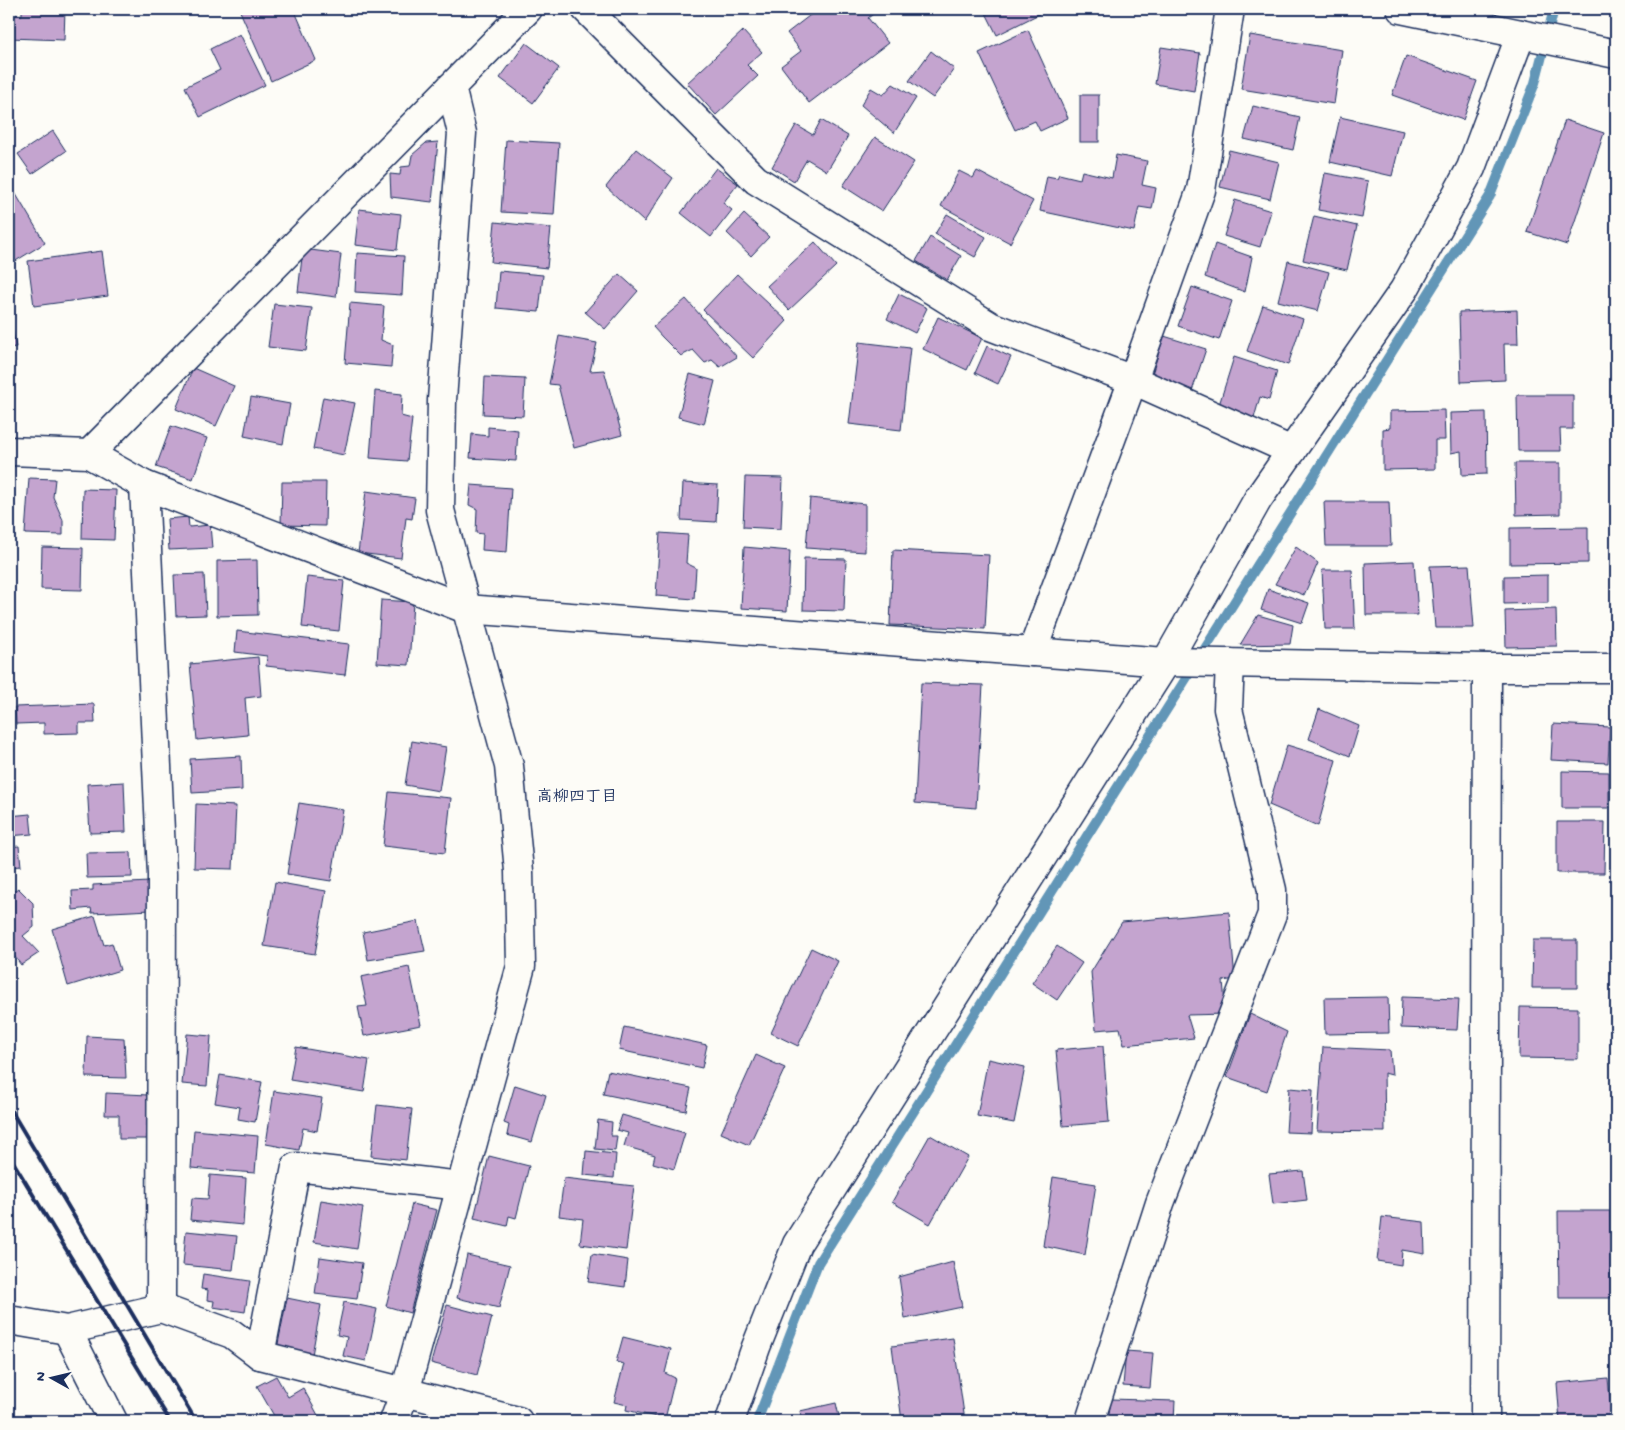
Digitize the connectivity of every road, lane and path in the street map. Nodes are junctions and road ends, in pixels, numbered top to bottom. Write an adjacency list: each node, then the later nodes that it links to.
1 (528, 9): 7 (street)
2 (586, 9): 8 (street)
3 (1230, 9): 8 (street)
4 (1401, 9): 5 (street)
5 (1521, 34): 6 (street); 10 (street)
6 (1616, 54)
7 (451, 87): 11 (street); 13 (street)
8 (1133, 380): 10 (street); 14 (street)
9 (9, 451): 11 (street)
10 (1292, 451): 15 (street)
11 (88, 454): 12 (street)
12 (144, 485): 13 (street); 20 (street)
13 (466, 608): 14 (street); 19 (street)
14 (1032, 652): 15 (street)
15 (1166, 662): 16 (street); 28 (street)
16 (1230, 663): 17 (street); 29 (street)
17 (1487, 668): 18 (street); 30 (street)
18 (1616, 668)
19 (461, 1186): 23 (street); 24 (street)
20 (161, 1308): 22 (street); 23 (street)
21 (9, 1320): 22 (street)
22 (67, 1330): 25 (street)
23 (260, 1355): 24 (street)
24 (405, 1392): 26 (street); 27 (street)
25 (113, 1421)
26 (394, 1421)
27 (518, 1421)
28 (730, 1421)
29 (1090, 1421)
30 (1485, 1421)

